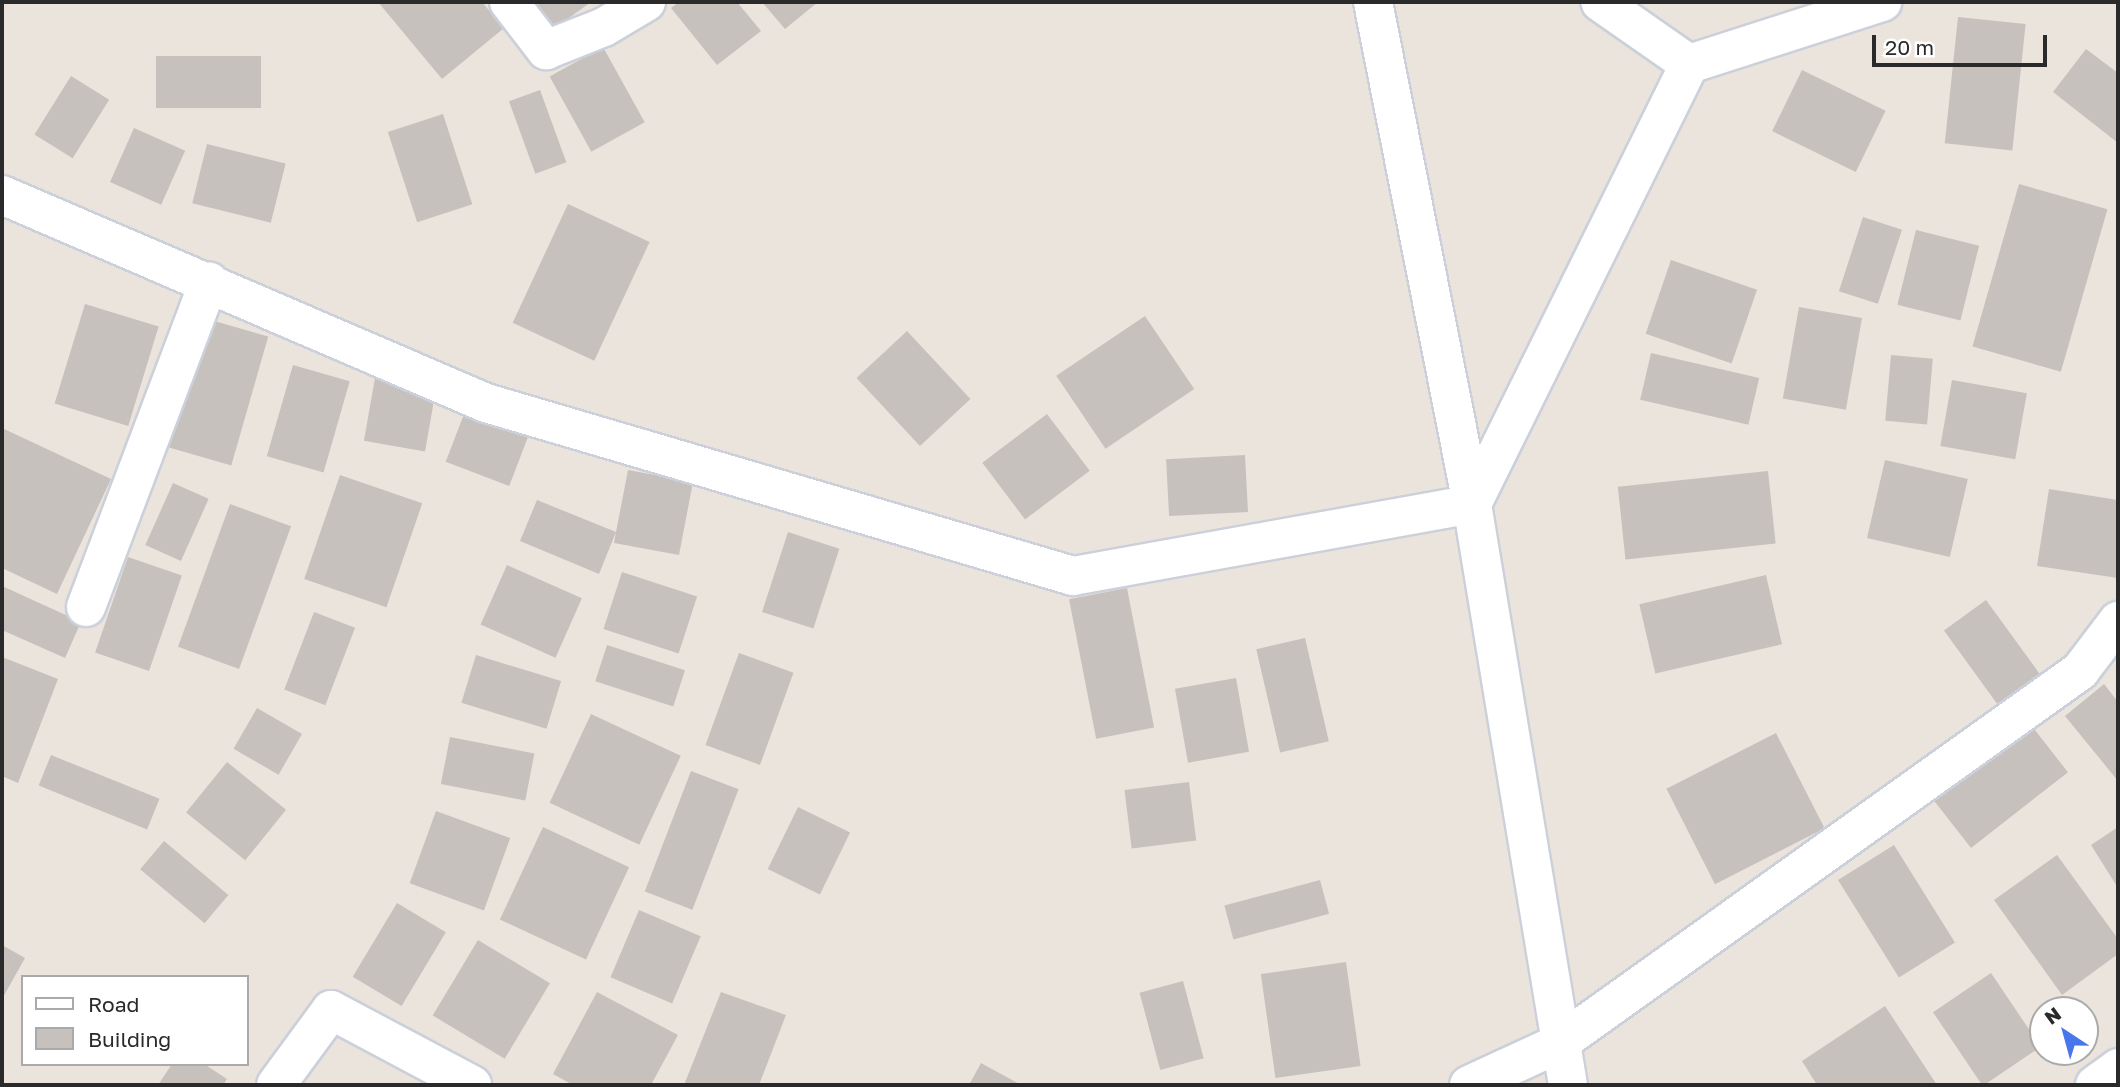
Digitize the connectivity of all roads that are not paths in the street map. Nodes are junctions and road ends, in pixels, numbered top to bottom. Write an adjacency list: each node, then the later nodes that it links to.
1 (509, 2): 2 (street)
2 (646, 2)
3 (1373, 2): 9 (street)
4 (1600, 2): 6 (street)
5 (1882, 2): 6 (street)
6 (1689, 64): 9 (street)
7 (2, 195): 8 (street)
8 (209, 281): 9 (street); 10 (street)
9 (1472, 504): 12 (street)
10 (86, 607)
11 (2118, 621): 12 (street)
12 (1558, 1044): 16 (street); 17 (street)
13 (2118, 1068): 18 (street)
14 (276, 1085): 15 (street)
15 (472, 1085)
16 (1469, 1085)
17 (1568, 1085)
18 (2095, 1085)

